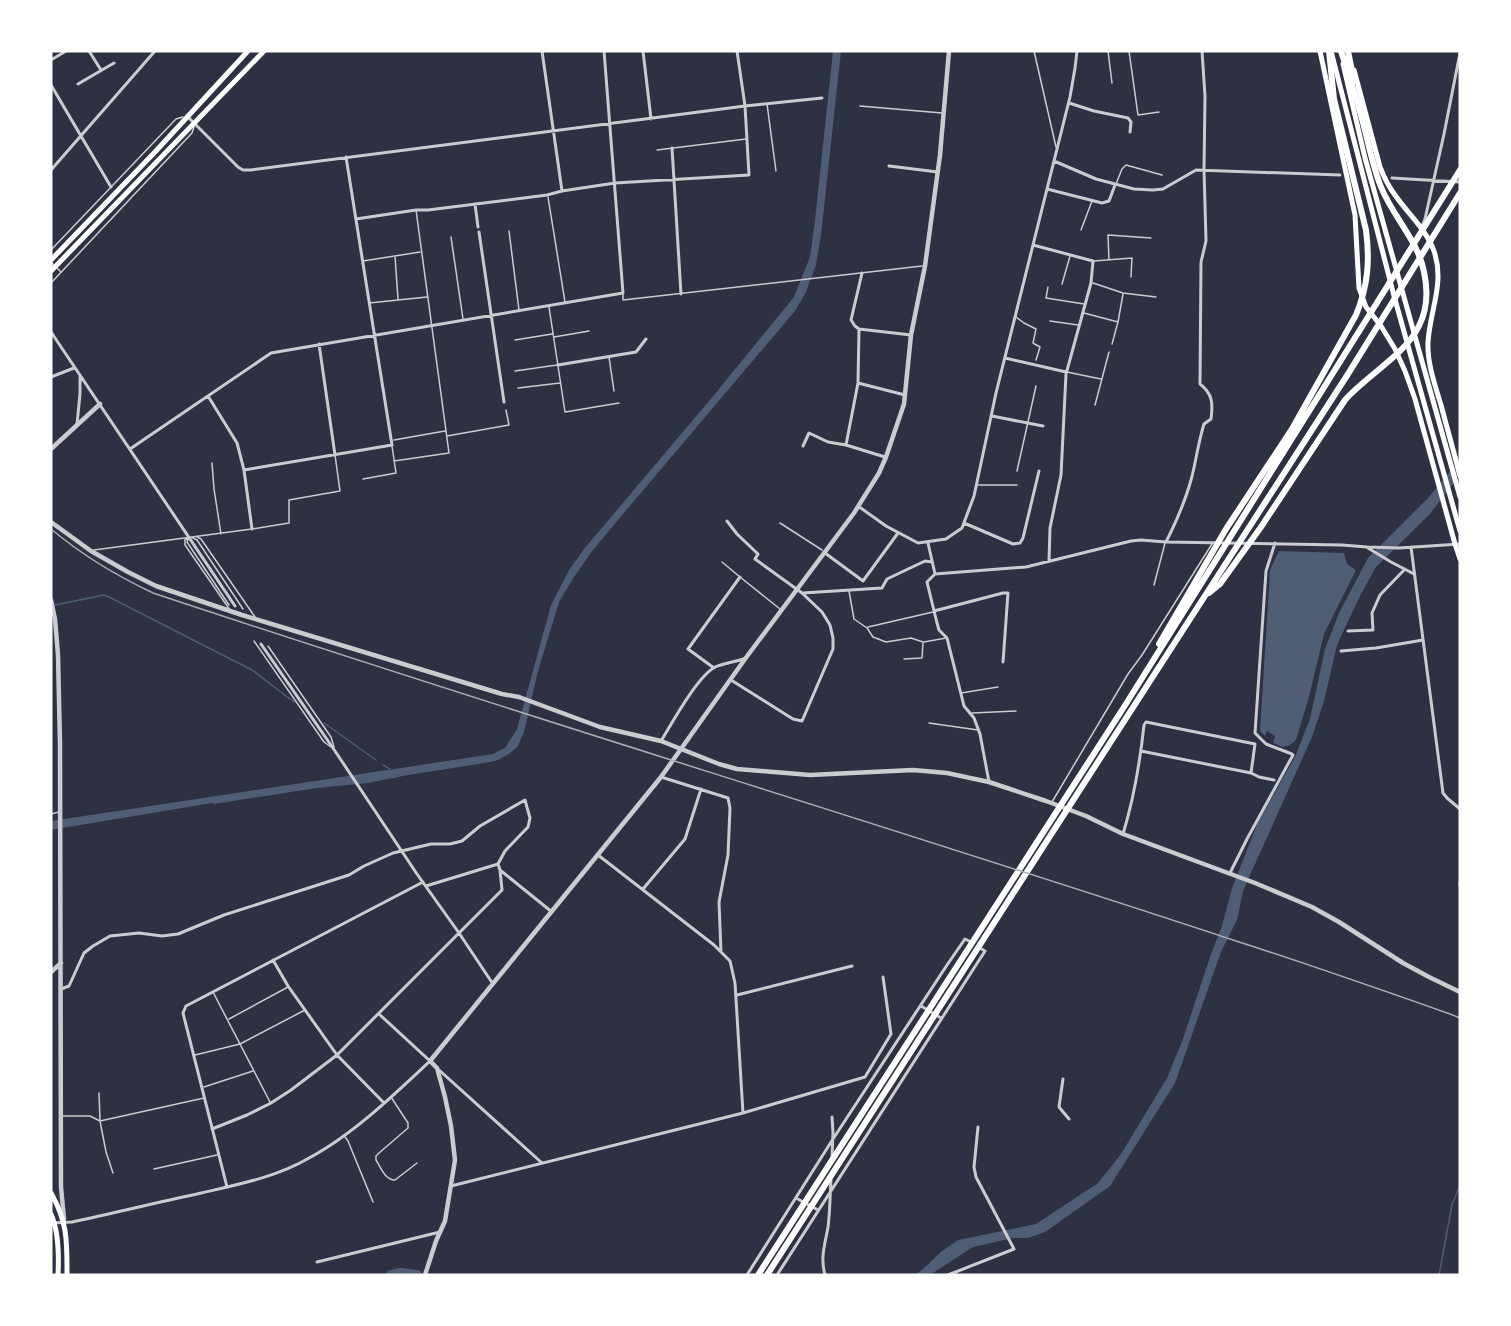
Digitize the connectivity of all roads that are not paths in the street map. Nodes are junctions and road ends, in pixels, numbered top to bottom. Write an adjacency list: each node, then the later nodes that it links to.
1 (66, 51): 21 (street)
2 (89, 51): 23 (street)
3 (154, 51): 41 (street)
4 (248, 51): 35 (main road)
5 (264, 51): 37 (main road)
6 (542, 51): 39 (street)
7 (604, 51): 38 (street)
8 (643, 51): 36 (street)
9 (737, 51): 30 (street)
10 (949, 51): 34 (street)
11 (1034, 51): 44 (lane)
12 (1077, 51): 28 (street)
13 (1108, 51): 24 (lane)
14 (1129, 51): 33 (lane)
15 (1202, 51): 49 (street)
16 (1320, 51): 184 (main road)
17 (1330, 51): 176 (main road); 225 (highway)
18 (1340, 51): 32 (highway); 169 (main road)
19 (1349, 51): 32 (highway); 71 (main road)
20 (1460, 53): 58 (street)
21 (51, 60)
22 (114, 63): 23 (street)
23 (101, 70): 25 (street)
24 (1112, 83)
25 (78, 84)
26 (51, 85): 41 (street)
27 (822, 98): 29 (street)
28 (1068, 102): 40 (street); 44 (street)
29 (767, 104): 30 (street); 52 (lane)
30 (745, 106): 36 (street); 42 (street)
31 (860, 106): 34 (lane)
32 (1359, 108): 201 (highway)
33 (1159, 112)
34 (944, 113): 53 (street)
35 (187, 116): 37 (street); 62 (lane); 82 (main road)
36 (651, 119): 38 (street)
37 (195, 124): 46 (street); 86 (main road); 87 (lane)
38 (610, 124): 39 (street); 60 (street)
39 (554, 132): 46 (street); 64 (street)
40 (1130, 132)
41 (81, 137): 51 (street); 62 (street)
42 (747, 139): 43 (lane); 57 (street)
43 (672, 148): 45 (lane); 57 (street)
44 (1056, 148): 47 (street)
45 (657, 150)
46 (346, 157): 70 (street)
47 (1054, 161): 61 (street); 63 (street)
48 (889, 166): 53 (street)
49 (1204, 169): 55 (street); 61 (street); 180 (street)
50 (1460, 170): 225 (highway)
51 (51, 171)
52 (776, 171)
53 (938, 172): 85 (street)
54 (1162, 175): 61 (lane)
55 (1340, 175)
56 (1392, 178): 58 (street)
57 (674, 180): 60 (street); 97 (street)
58 (1433, 181): 59 (street); 71 (street)
59 (1460, 182)
60 (615, 183): 64 (street); 95 (street)
61 (1115, 185): 67 (street)
62 (111, 187): 77 (lane)
63 (1047, 189): 67 (street); 76 (street)
64 (562, 191): 66 (street)
65 (1460, 193): 201 (highway)
66 (548, 195): 68 (street); 102 (lane)
67 (1092, 200): 72 (lane)
68 (475, 204): 69 (street); 107 (street)
69 (416, 210): 70 (street); 78 (lane)
70 (356, 219): 83 (street)
71 (1421, 227): 165 (main road)
72 (1081, 230)
73 (508, 231): 105 (lane)
74 (451, 237): 109 (lane)
75 (1151, 238): 81 (lane)
76 (1033, 245): 79 (street); 108 (street)
77 (51, 250)
78 (421, 252): 80 (lane); 98 (lane)
79 (1070, 255): 84 (street); 93 (lane)
80 (395, 256): 83 (lane); 100 (lane)
81 (1109, 260): 84 (lane); 89 (lane)
82 (51, 261): 87 (lane)
83 (363, 261): 101 (street)
84 (1093, 261): 91 (street)
85 (926, 266): 88 (lane); 118 (street)
86 (51, 272): 90 (lane)
87 (62, 272): 90 (lane)
88 (862, 273): 97 (lane); 114 (street)
89 (1131, 277)
90 (57, 278): 92 (lane)
91 (1091, 283): 96 (lane); 103 (street)
92 (51, 284)
93 (1062, 284)
94 (1048, 287): 103 (lane)
95 (623, 293): 97 (lane); 102 (street)
96 (1123, 293): 99 (lane); 111 (lane)
97 (681, 294)
98 (428, 297): 100 (lane); 112 (lane)
99 (1156, 297)
100 (399, 300): 101 (lane)
101 (369, 303): 117 (street)
102 (565, 303): 104 (street)
103 (1085, 304): 106 (street)
104 (549, 306): 105 (street); 119 (lane)
105 (519, 311): 107 (street)
106 (1083, 312): 111 (lane); 113 (street)
107 (492, 315): 109 (street); 142 (street)
108 (1015, 316): 126 (street); 127 (lane)
109 (464, 320): 112 (street)
110 (1050, 321): 113 (lane)
111 (1118, 322): 123 (lane)
112 (432, 325): 117 (street); 151 (lane)
113 (1079, 325): 131 (street)
114 (859, 329): 118 (street); 136 (street)
115 (588, 331): 119 (lane)
116 (51, 332): 129 (street)
117 (375, 335): 122 (street); 153 (street)
118 (911, 335): 140 (street)
119 (553, 336): 121 (lane); 128 (lane)
120 (646, 339): 125 (street)
121 (515, 340)
122 (319, 344): 141 (street); 158 (street)
123 (1112, 344)
124 (1109, 352): 134 (lane)
125 (609, 357): 128 (street); 139 (lane)
126 (1005, 358): 131 (street); 147 (street)
127 (1036, 360)
128 (558, 365): 130 (lane); 135 (lane)
129 (75, 368): 132 (street); 133 (street)
130 (515, 371)
131 (1066, 372): 134 (lane); 190 (street)
132 (80, 375): 144 (street); 149 (street)
133 (51, 377)
134 (1102, 379): 145 (lane)
135 (561, 383): 138 (lane); 143 (lane)
136 (858, 383): 140 (street); 154 (street)
137 (1036, 386): 148 (lane)
138 (518, 388)
139 (614, 391)
140 (905, 395): 159 (street)
141 (208, 396): 157 (street); 162 (street)
142 (504, 402)
143 (620, 403)
144 (100, 404): 149 (street); 157 (street)
145 (1095, 405)
146 (506, 410): 152 (lane)
147 (992, 416): 148 (street); 167 (street)
148 (1028, 423): 150 (street); 163 (lane)
149 (76, 425): 156 (street)
150 (1042, 426)
151 (446, 430): 152 (lane); 153 (lane)
152 (447, 436): 160 (lane)
153 (391, 443): 158 (street); 160 (lane)
154 (846, 445): 155 (street); 159 (street)
155 (802, 446)
156 (51, 449)
157 (130, 449): 179 (street)
158 (335, 455): 162 (street); 175 (lane)
159 (886, 457): 170 (street)
160 (394, 461): 166 (lane)
161 (212, 464): 178 (lane)
162 (244, 470): 175 (street)
163 (1017, 471)
164 (1040, 471): 174 (street)
165 (1460, 476)
166 (363, 479)
167 (977, 485): 168 (lane); 174 (street)
168 (1017, 485)
169 (1459, 494)
170 (858, 506): 177 (street); 188 (street)
171 (727, 521): 198 (street)
172 (51, 522): 187 (street)
173 (780, 523): 188 (lane)
174 (964, 523): 181 (street)
175 (252, 529): 178 (lane)
176 (1460, 531)
177 (898, 533): 181 (street); 188 (street)
178 (221, 534): 179 (lane)
179 (190, 537): 187 (lane); 203 (lane); 204 (lane); 205 (street); 205 (lane); 208 (lane)
180 (1166, 542): 182 (street); 190 (street); 197 (lane)
181 (928, 543): 192 (street)
182 (1213, 543): 183 (street); 238 (lane)
183 (1275, 543): 186 (street); 246 (street)
184 (1457, 544): 185 (street); 189 (main road)
185 (1411, 547): 186 (street); 195 (street)
186 (1372, 548): 193 (street)
187 (91, 550): 205 (street)
188 (824, 552): 198 (street)
189 (1460, 559)
190 (1049, 561): 194 (street)
191 (722, 562): 196 (lane)
192 (932, 562): 194 (street); 199 (street)
193 (1405, 569): 195 (street); 210 (street)
194 (935, 574): 207 (street)
195 (1414, 574): 212 (street)
196 (740, 577): 206 (lane); 221 (street)
197 (1154, 585)
198 (796, 589): 200 (street); 206 (street)
199 (849, 590): 200 (street); 209 (lane)
200 (802, 593): 222 (street)
201 (1204, 597): 315 (highway)
202 (51, 600): 240 (street)
203 (229, 605)
204 (243, 609)
205 (233, 610): 208 (street)
206 (782, 610): 218 (street)
207 (934, 611): 209 (lane); 211 (street); 220 (street)
208 (254, 618): 230 (street)
209 (867, 627): 214 (lane)
210 (1348, 631)
211 (947, 638): 214 (lane); 224 (street)
212 (1423, 640): 217 (street); 239 (street)
213 (254, 642): 231 (lane)
214 (923, 642): 219 (lane)
215 (261, 644): 231 (street)
216 (268, 646): 231 (lane)
217 (1341, 651)
218 (745, 659): 221 (street); 222 (street)
219 (904, 659)
220 (1003, 662)
221 (714, 668): 230 (street)
222 (731, 680): 234 (street)
223 (998, 687): 224 (lane)
224 (960, 693): 227 (street)
225 (1124, 707): 314 (highway)
226 (1016, 711): 227 (lane)
227 (970, 713): 229 (street)
228 (929, 723): 229 (lane)
229 (979, 730): 236 (street)
230 (661, 741): 236 (street)
231 (335, 751): 247 (street)
232 (1141, 751): 233 (street); 233 (street); 242 (street)
233 (1251, 773): 235 (street)
234 (661, 777): 237 (street); 243 (street)
235 (1274, 780)
236 (989, 782): 238 (street)
237 (701, 789): 249 (street); 252 (street)
238 (1049, 802): 242 (street)
239 (1460, 809)
240 (60, 812): 241 (lane); 254 (street)
241 (51, 814)
242 (1124, 834): 246 (street)
243 (598, 855): 249 (street); 250 (street)
244 (498, 864): 245 (street); 248 (street); 260 (street)
245 (500, 870): 250 (street); 251 (street)
246 (1233, 875): 262 (street)
247 (423, 882): 248 (street); 253 (street)
248 (426, 886): 251 (street)
249 (644, 889): 252 (street)
250 (552, 912): 258 (street)
251 (459, 933): 258 (street); 266 (street)
252 (721, 952): 263 (street)
253 (273, 960): 259 (street); 261 (street)
254 (61, 963): 256 (street); 260 (street)
255 (852, 966): 263 (street)
256 (51, 972)
257 (883, 977): 284 (street)
258 (493, 984): 272 (street)
259 (288, 987): 265 (street); 268 (lane)
260 (61, 989): 285 (street)
261 (213, 992): 268 (lane); 270 (street)
262 (1460, 992)
263 (736, 995): 284 (street)
264 (921, 1006): 267 (street); 267 (street); 276 (street)
265 (306, 1010): 269 (lane); 271 (street)
266 (379, 1014): 271 (street); 272 (street)
267 (941, 1018): 279 (street)
268 (227, 1020): 269 (lane)
269 (240, 1044): 270 (lane); 274 (lane)
270 (195, 1055): 277 (street)
271 (338, 1055): 282 (street); 283 (street)
272 (430, 1061): 273 (street); 280 (street)
273 (437, 1068): 295 (street); 298 (street)
274 (254, 1071): 277 (lane); 283 (lane)
275 (1063, 1079): 287 (street)
276 (871, 1081): 279 (street); 292 (street)
277 (202, 1087): 281 (street)
278 (99, 1093): 288 (lane)
279 (893, 1093): 300 (street)
280 (391, 1097): 282 (street); 294 (lane)
281 (205, 1098): 288 (lane); 290 (street)
282 (384, 1102): 291 (street)
283 (271, 1103): 290 (street)
284 (743, 1113): 295 (street)
285 (61, 1116): 288 (lane); 306 (street)
286 (832, 1117): 292 (street)
287 (1069, 1119)
288 (100, 1121): 297 (lane)
289 (978, 1127): 318 (street)
290 (212, 1129): 293 (street)
291 (344, 1136): 299 (street); 303 (lane)
292 (833, 1139): 300 (street); 302 (street)
293 (218, 1155): 296 (lane); 299 (street)
294 (417, 1163)
295 (542, 1163): 298 (street)
296 (154, 1169)
297 (113, 1173)
298 (451, 1186): 308 (street)
299 (227, 1187): 306 (street)
300 (830, 1192): 304 (street); 317 (street)
301 (51, 1193): 306 (main road)
302 (796, 1198): 304 (street); 313 (street)
303 (374, 1202)
304 (818, 1210): 316 (street)
305 (51, 1214): 307 (main road)
306 (64, 1222): 307 (street); 311 (main road)
307 (53, 1223): 310 (main road)
308 (440, 1232): 309 (street); 312 (street)
309 (317, 1262)
310 (58, 1275)
311 (67, 1275)
312 (425, 1275)
313 (747, 1275)
314 (758, 1275)
315 (767, 1275)
316 (777, 1275)
317 (825, 1275)
318 (948, 1275)

